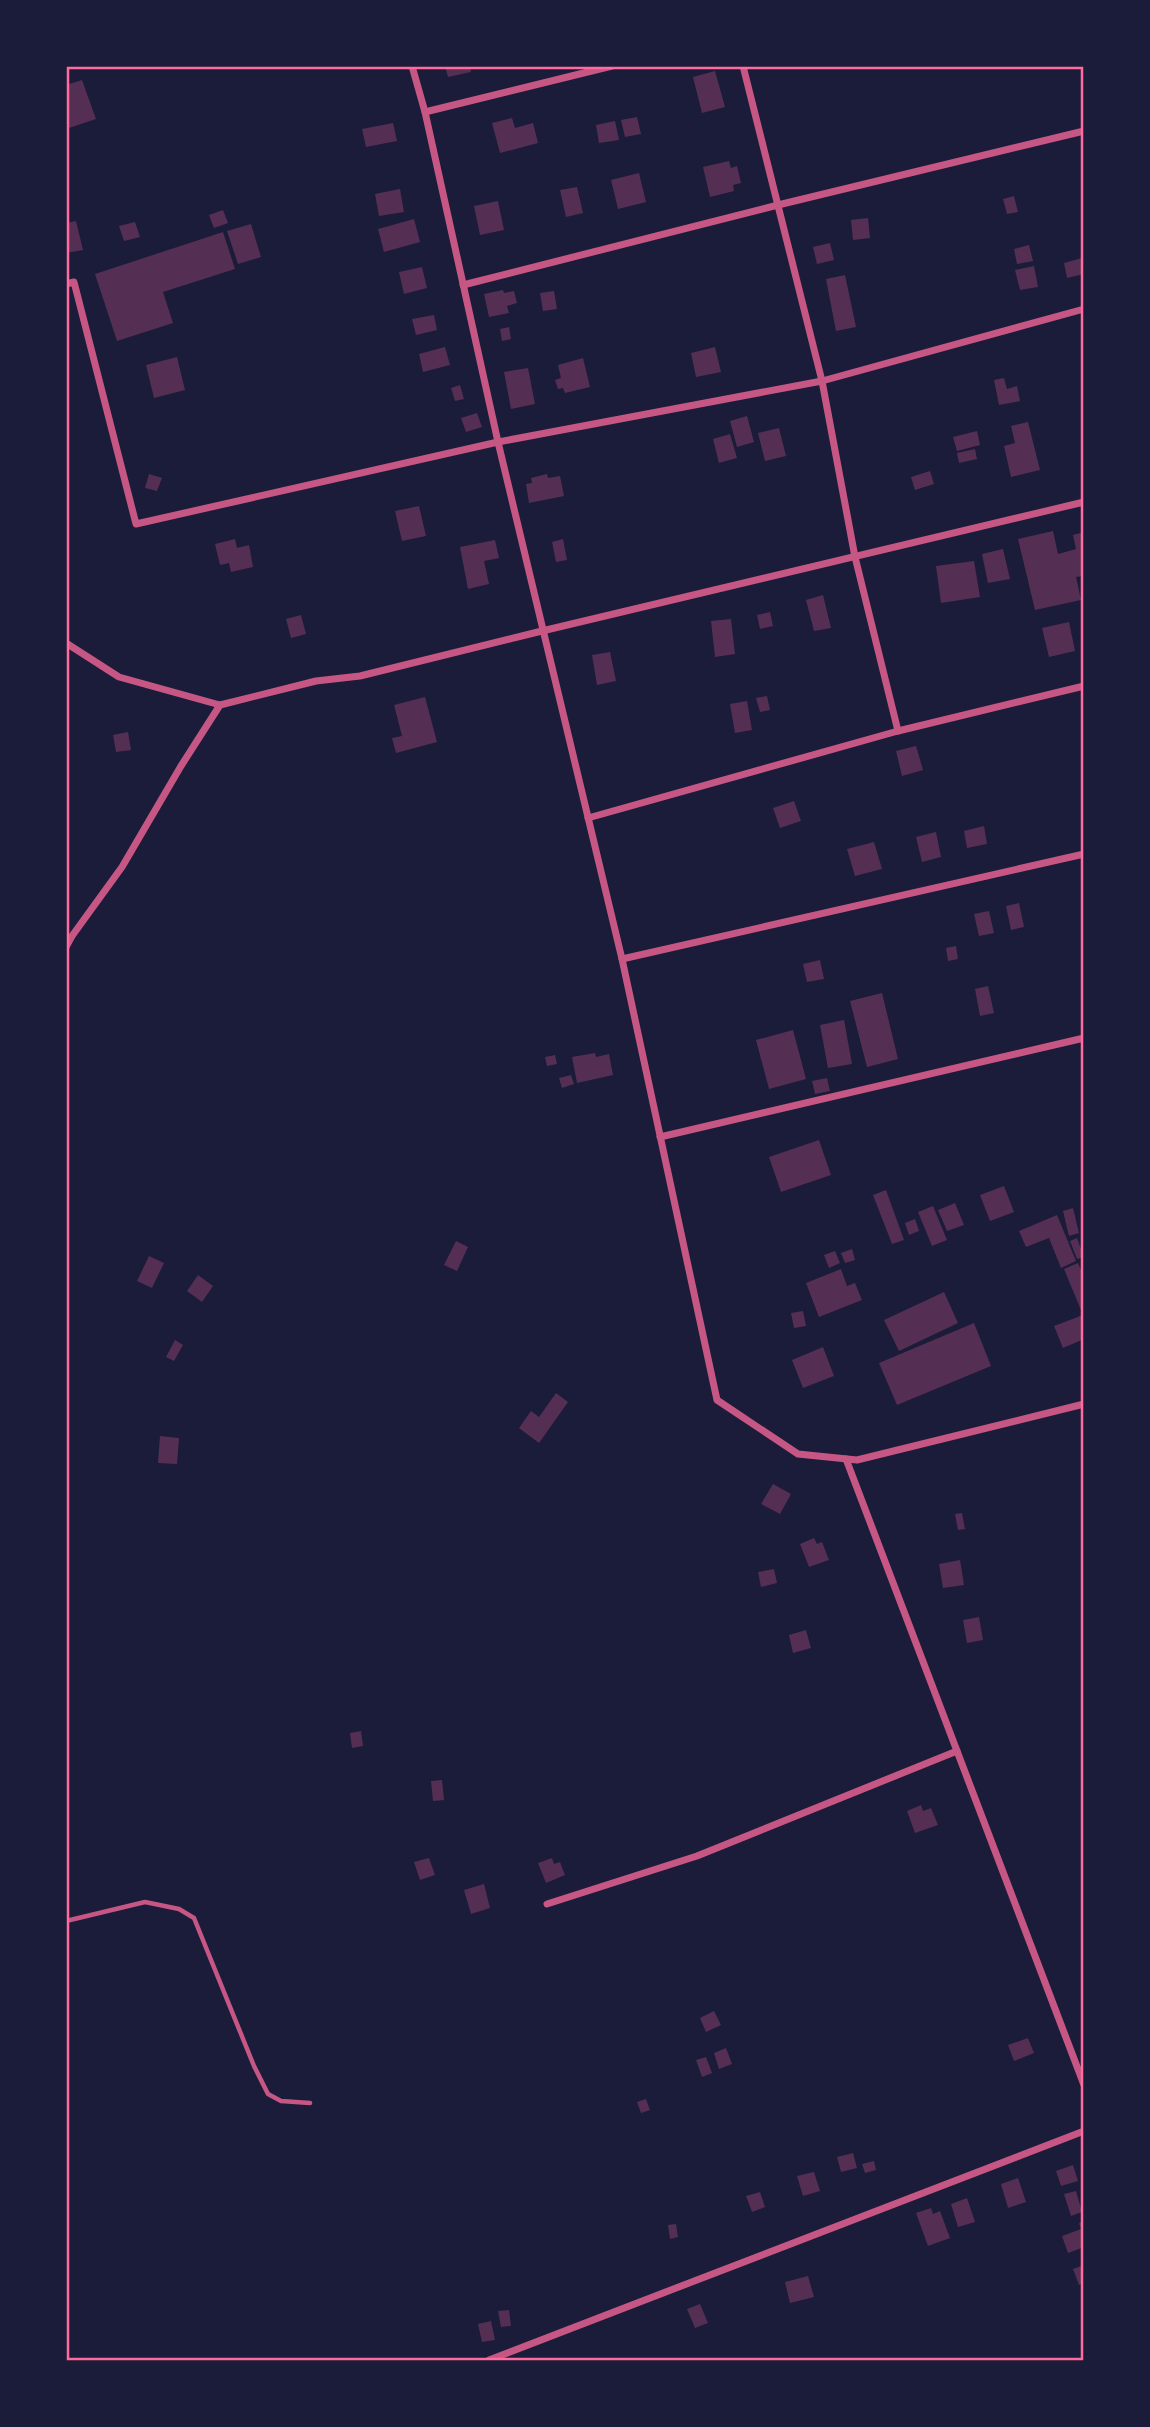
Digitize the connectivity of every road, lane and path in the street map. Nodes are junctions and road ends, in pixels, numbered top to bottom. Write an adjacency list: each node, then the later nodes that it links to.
1 (412, 66): 4 (street)
2 (612, 66): 4 (street)
3 (743, 66): 6 (street)
4 (425, 112): 8 (street)
5 (1083, 131): 6 (street)
6 (778, 205): 8 (street); 10 (street)
7 (66, 284): 11 (street)
8 (463, 285): 11 (street)
9 (1083, 309): 10 (street)
10 (822, 381): 11 (street); 13 (street)
11 (498, 442): 14 (street)
12 (1083, 502): 13 (street)
13 (855, 556): 14 (street); 18 (street)
14 (542, 631): 17 (street); 19 (street)
15 (66, 643): 17 (street)
16 (1083, 687): 18 (street)
17 (220, 705): 21 (street)
18 (898, 731): 19 (street)
19 (588, 818): 22 (street)
20 (1083, 854): 22 (street)
21 (66, 947)
22 (622, 959): 24 (street)
23 (1083, 1038): 24 (street)
24 (660, 1138): 26 (street)
25 (1083, 1404): 26 (street)
26 (846, 1459): 27 (street)
27 (957, 1751): 28 (street); 30 (street)
28 (547, 1904)
29 (66, 1921): 31 (lane)
30 (1083, 2085)
31 (310, 2103)
32 (1083, 2130): 33 (street)
33 (489, 2361)

